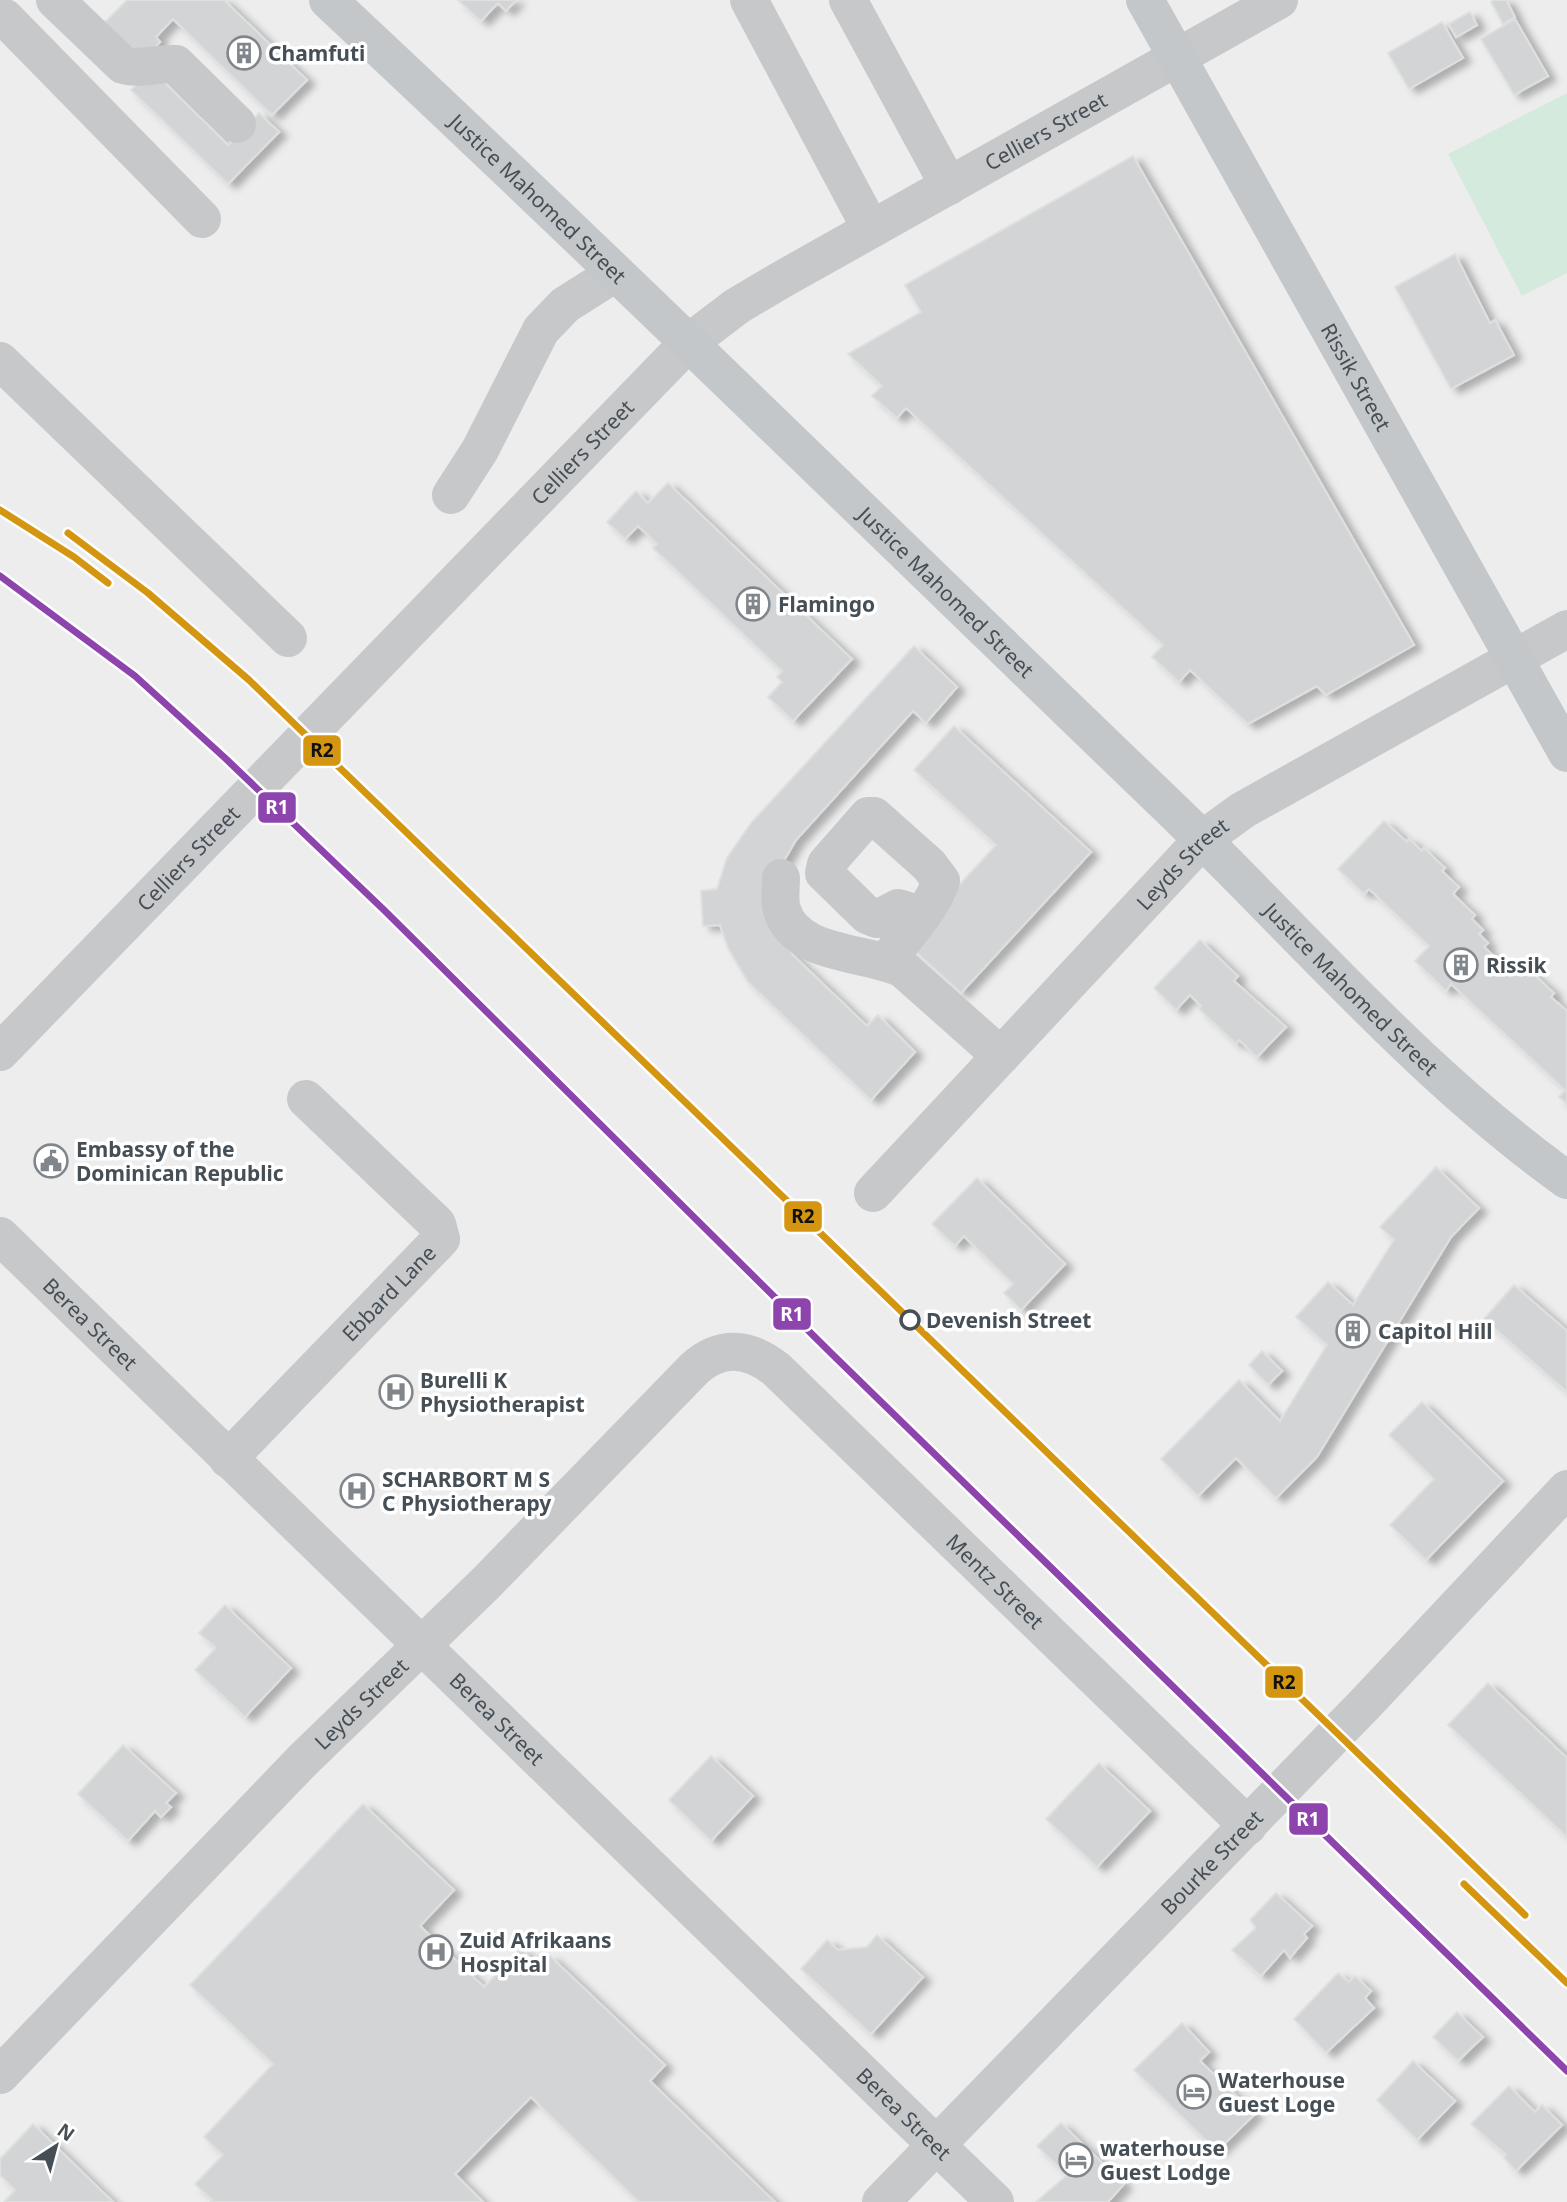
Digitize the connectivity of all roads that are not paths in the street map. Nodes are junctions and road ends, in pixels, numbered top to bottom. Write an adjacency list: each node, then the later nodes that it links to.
1 (55, 0): 9 (street)
2 (328, 0): 13 (main road, Justice Mahomed Street)
3 (749, 0): 12 (street)
4 (848, 0): 10 (street)
5 (1145, 0): 8 (main road, Rissik Street)
6 (1279, 0): 8 (street, Celliers Street)
7 (8, 12): 11 (street)
8 (1177, 57): 10 (street, Celliers Street); 19 (main road, Rissik Street)
9 (237, 124)
10 (949, 186): 12 (street, Celliers Street)
11 (202, 219)
12 (871, 229): 14 (street, Celliers Street)
13 (614, 274): 14 (main road, Justice Mahomed Street); 16 (street)
14 (687, 344): 21 (main road, Justice Mahomed Street); 25 (street, Celliers Street)
15 (0, 361): 18 (street)
16 (452, 495)
17 (1567, 629): 19 (street, Leyds Street)
18 (288, 638)
19 (1516, 658): 20 (main road, Rissik Street); 21 (street, Leyds Street)
20 (1567, 753)
21 (1203, 839): 26 (street, Leyds Street); 28 (main road, Justice Mahomed Street)
22 (781, 878): 24 (street)
23 (921, 915): 24 (street)
24 (887, 961): 26 (street)
25 (0, 1052)
26 (1000, 1056): 29 (street, Leyds Street)
27 (306, 1098): 32 (street, Ebbard Lane)
28 (1567, 1180)
29 (873, 1193)
30 (0, 1236): 32 (street, Berea Street)
31 (734, 1350): 34 (street, Leyds Street); 35 (street, Mentz Street)
32 (228, 1459): 34 (street, Berea Street)
33 (1567, 1489): 35 (street, Bourke Street)
34 (420, 1646): 36 (street, Leyds Street); 37 (street, Berea Street)
35 (1256, 1816): 37 (street, Bourke Street)
36 (0, 2076)
37 (936, 2145): 38 (street, Bourke Street); 39 (street, Berea Street)
38 (881, 2202)
39 (995, 2202)

